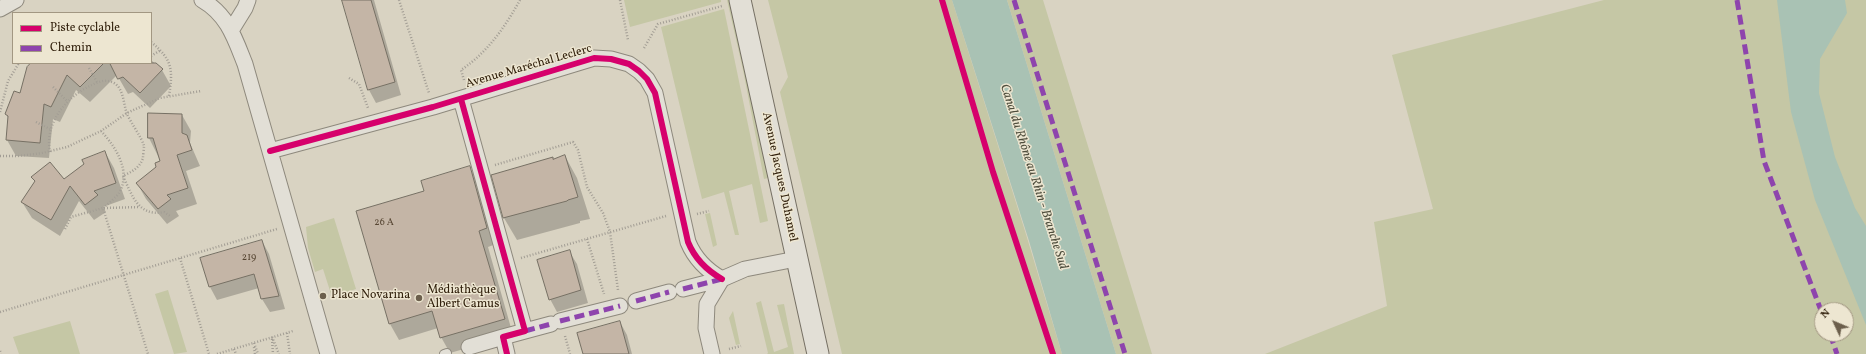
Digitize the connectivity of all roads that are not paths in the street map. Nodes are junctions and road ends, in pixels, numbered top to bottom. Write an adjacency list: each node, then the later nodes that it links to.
1 (16, 0): 5 (street)
2 (248, 0): 6 (street)
3 (208, 2): 6 (street)
4 (733, 2): 9 (main road, Avenue Jacques Duhamel)
5 (0, 9)
6 (232, 29): 8 (street)
7 (461, 99): 8 (street, Avenue Maréchal Leclerc); 10 (street, Avenue Maréchal Leclerc); 13 (street)
8 (270, 151): 16 (street)
9 (796, 259): 10 (street); 19 (main road, Avenue Jacques Duhamel)
10 (722, 279): 11 (street); 18 (street)
11 (636, 301)
12 (614, 307): 13 (street)
13 (525, 331): 14 (street)
14 (503, 337): 15 (street); 17 (street)
15 (469, 347)
16 (328, 354)
17 (507, 354)
18 (712, 354)
19 (818, 354)

